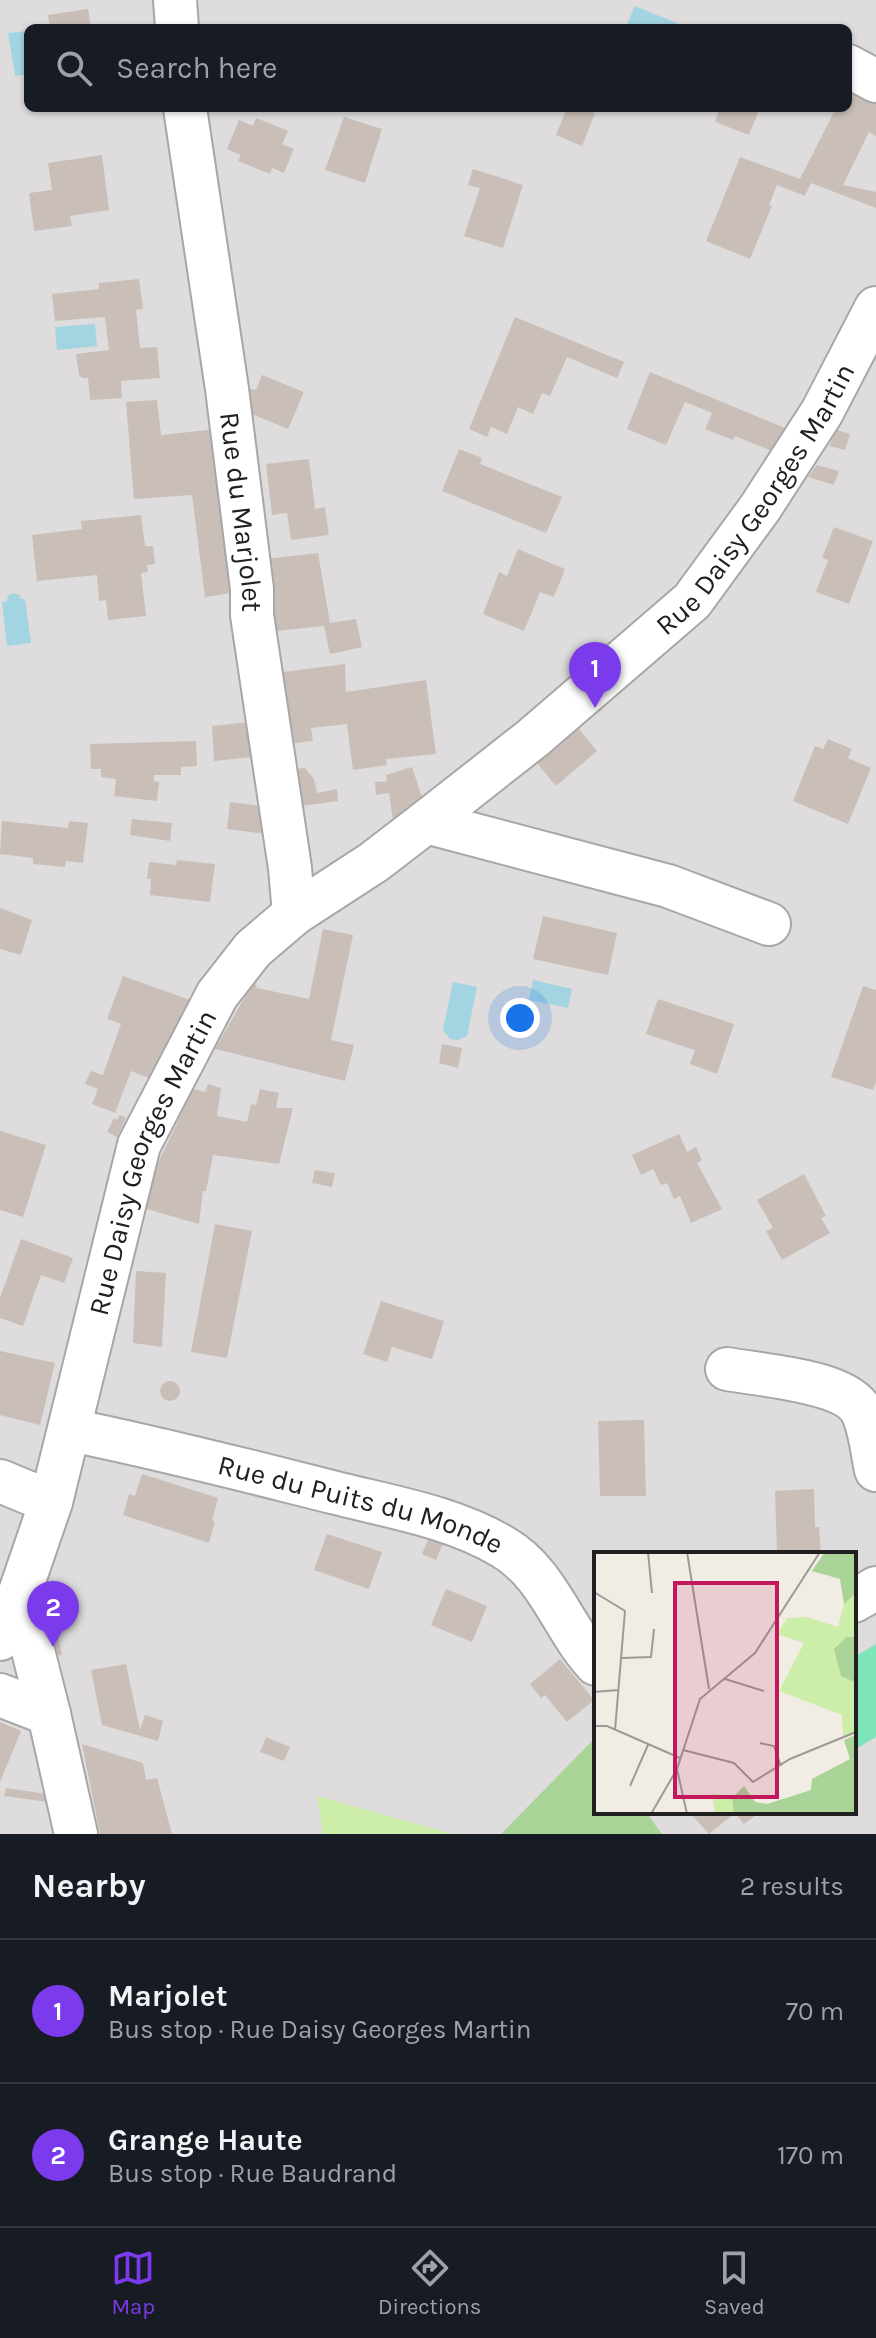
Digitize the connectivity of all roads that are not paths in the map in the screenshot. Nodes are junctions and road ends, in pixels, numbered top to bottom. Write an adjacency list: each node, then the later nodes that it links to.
1 (175, 0): 2 (street)
2 (177, 24)
3 (852, 68): 4 (street)
4 (876, 81)
5 (186, 112): 8 (street, Rue du Marjolet)
6 (876, 308): 7 (street, Rue Daisy Georges Martin)
7 (426, 822): 8 (street, Rue Daisy Georges Martin); 9 (street)
8 (294, 914): 11 (street, Rue Daisy Georges Martin)
9 (769, 924)
10 (727, 1369): 12 (street)
11 (70, 1430): 14 (street, Rue Daisy Georges Martin); 19 (street, Rue du Puits du Monde)
12 (876, 1470)
13 (0, 1481): 14 (street)
14 (51, 1502): 16 (street, Rue Daisy Georges Martin)
15 (876, 1588): 17 (street)
16 (19, 1595): 18 (street, Rue Daisy Georges Martin); 21 (street)
17 (856, 1600)
18 (0, 1639)
19 (594, 1662)
20 (0, 1695): 21 (street)
21 (49, 1714): 22 (street)
22 (76, 1834)

